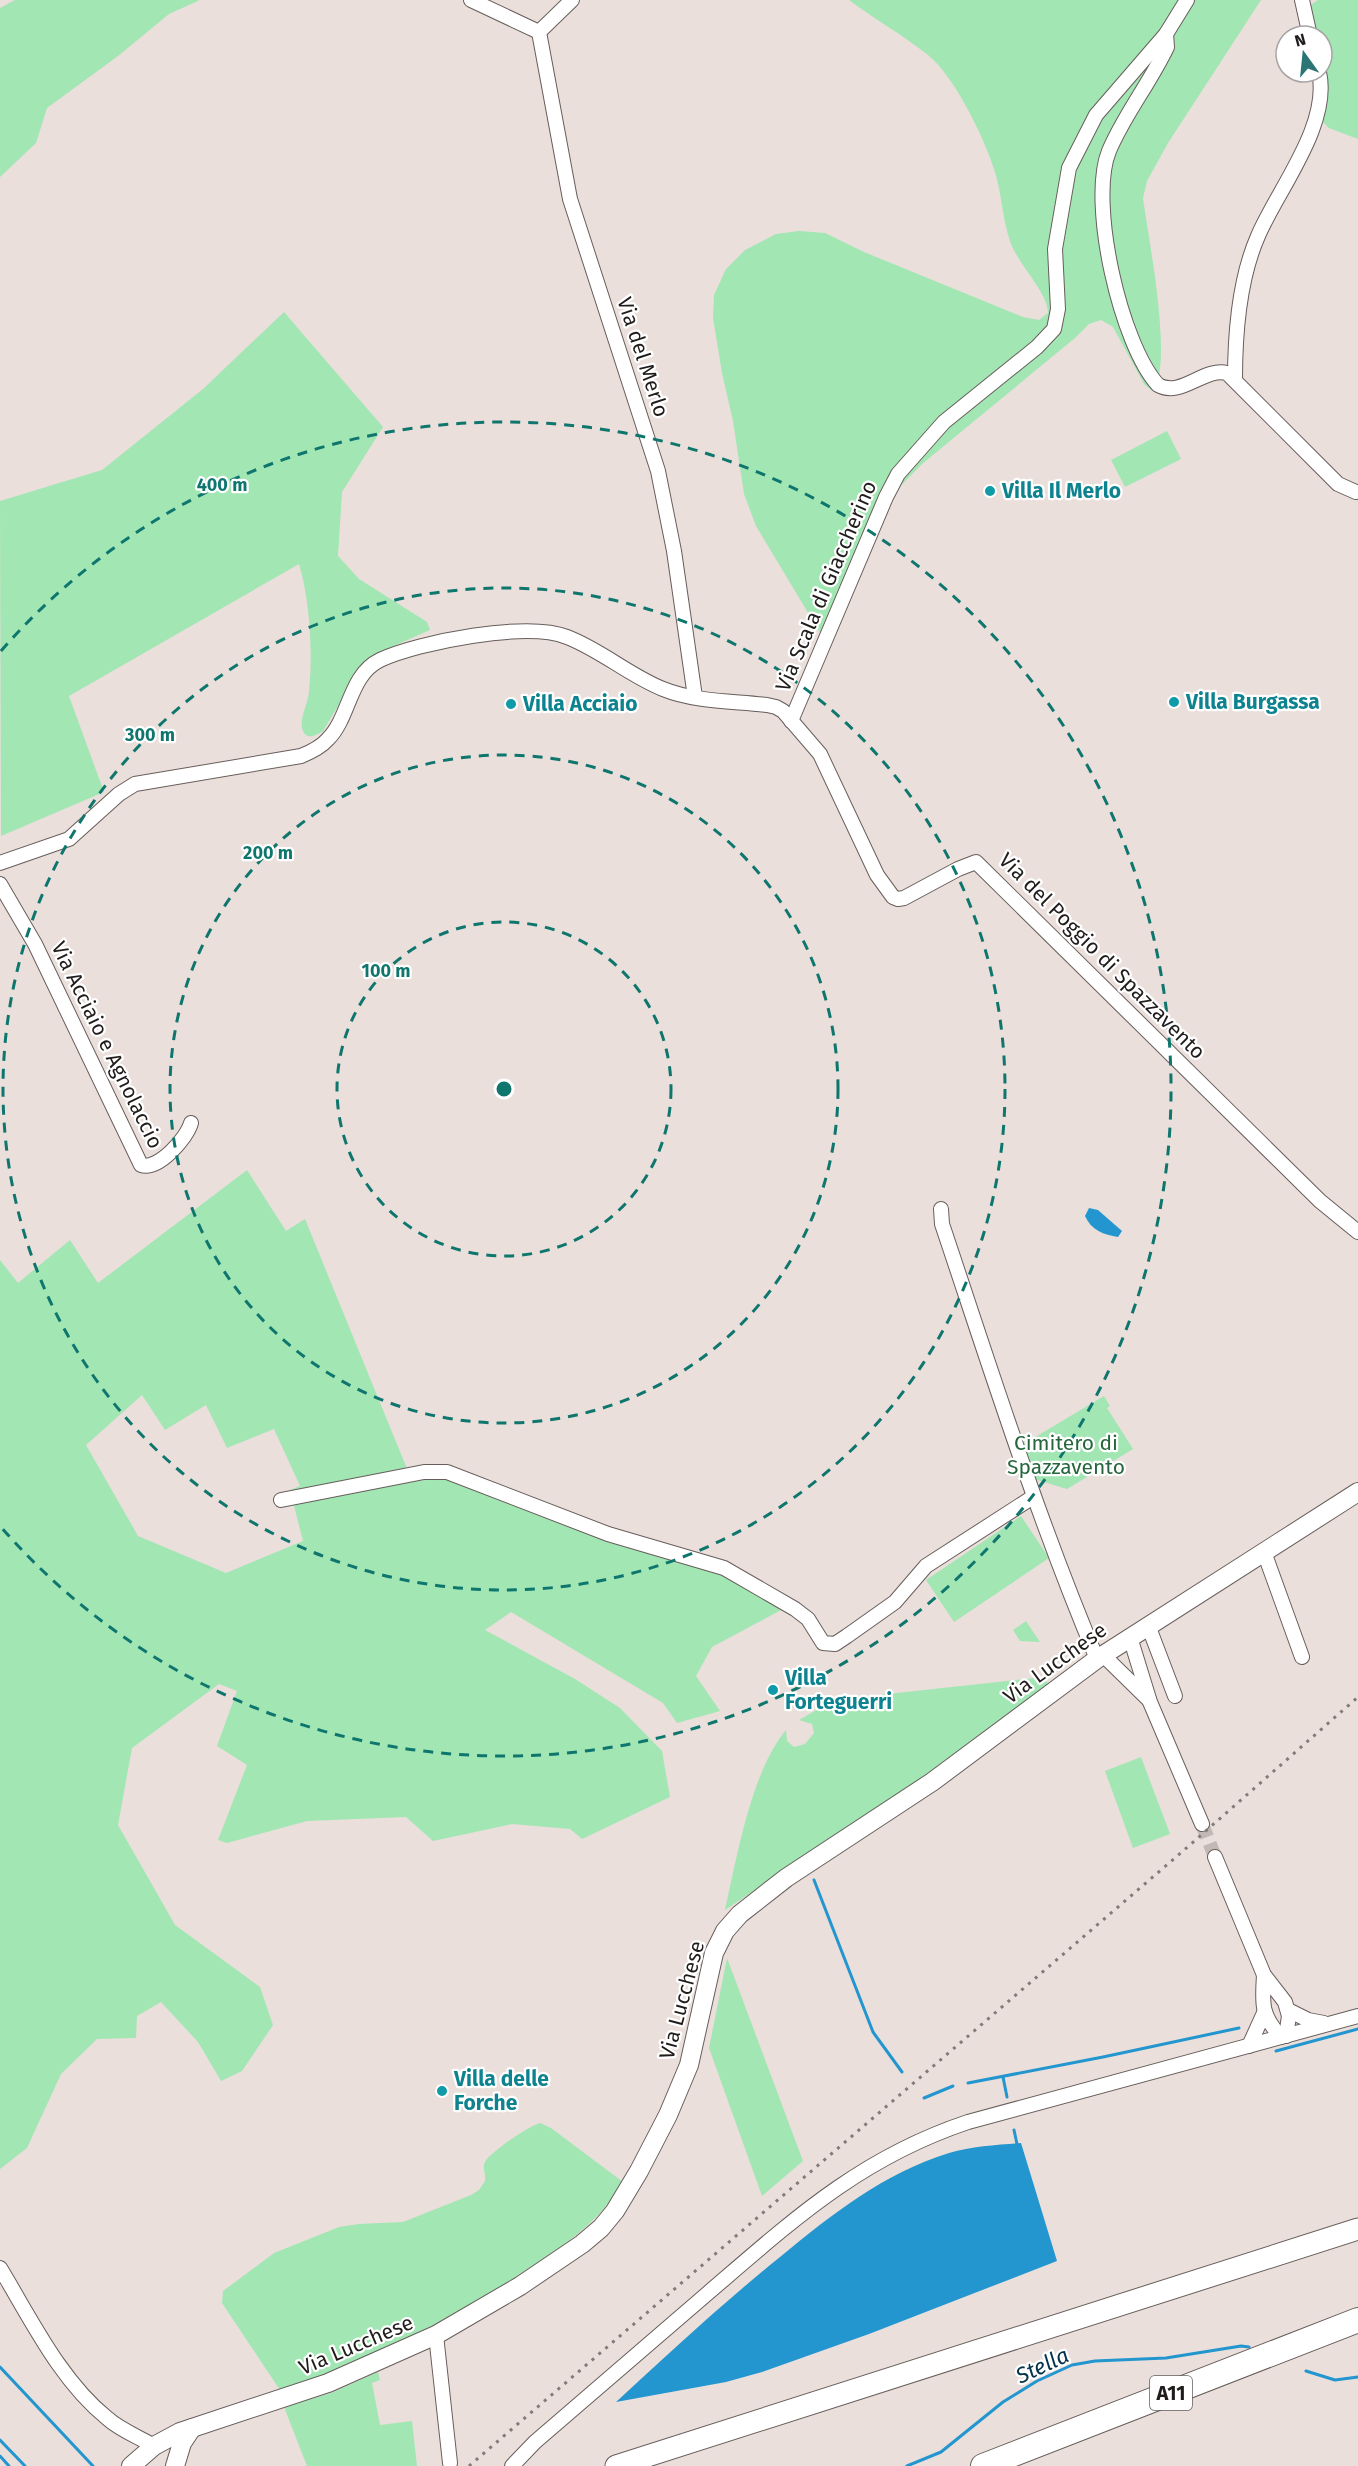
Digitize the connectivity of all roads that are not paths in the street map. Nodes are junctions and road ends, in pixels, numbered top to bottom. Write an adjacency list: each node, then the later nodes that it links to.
1 (471, 0): 6 (street)
2 (572, 0): 6 (street)
3 (1187, 0): 7 (street, Via Scala di Giaccherino)
4 (1302, 0): 5 (street)
5 (1307, 24)
6 (539, 32): 11 (street, Via del Merlo)
7 (1166, 34): 9 (street); 12 (street, Via Scala di Giaccherino)
8 (1320, 84): 9 (street)
9 (1235, 380): 10 (street)
10 (1356, 492)
11 (695, 697): 12 (street, Via del Poggio di Spazzavento); 13 (street)
12 (791, 721): 17 (street, Via del Poggio di Spazzavento)
13 (0, 863)
14 (0, 884): 15 (street, Via Acciaio e Agnolaccio)
15 (191, 1123)
16 (941, 1209): 19 (street)
17 (1358, 1232)
18 (1358, 1492): 21 (street, Via Lucchese)
19 (1034, 1497): 20 (street); 24 (street)
20 (281, 1500)
21 (1264, 1552): 22 (street, Via Lucchese); 25 (street)
22 (1148, 1625): 23 (street, Via Lucchese); 26 (street)
23 (1130, 1637): 24 (street, Via Lucchese); 27 (street)
24 (1100, 1657): 27 (street); 40 (street, Via Lucchese)
25 (1302, 1657)
26 (1175, 1696)
27 (1150, 1702): 28 (street)
28 (1202, 1824)
29 (1215, 1857): 30 (street)
30 (1264, 1975): 31 (street); 32 (street)
31 (1288, 2010): 34 (street); 35 (street)
32 (1264, 2013): 35 (street); 36 (street)
33 (1358, 2016): 34 (street)
34 (1332, 2024): 35 (street)
35 (1283, 2037): 36 (street)
36 (1249, 2046): 49 (street)
37 (1358, 2229): 46 (main road)
38 (0, 2268): 43 (street)
39 (1358, 2320): 50 (highway, A11)
40 (436, 2335): 42 (street, Via Lucchese); 44 (street)
41 (1358, 2336): 51 (highway, A11)
42 (192, 2428): 43 (street, Via Lucchese); 45 (street)
43 (154, 2446): 45 (street); 47 (street, Via Lucchese); 48 (street)
44 (450, 2463)
45 (178, 2464)
46 (619, 2465)
47 (131, 2466)
48 (156, 2466)
49 (512, 2466)
50 (983, 2466)
51 (1026, 2466)

